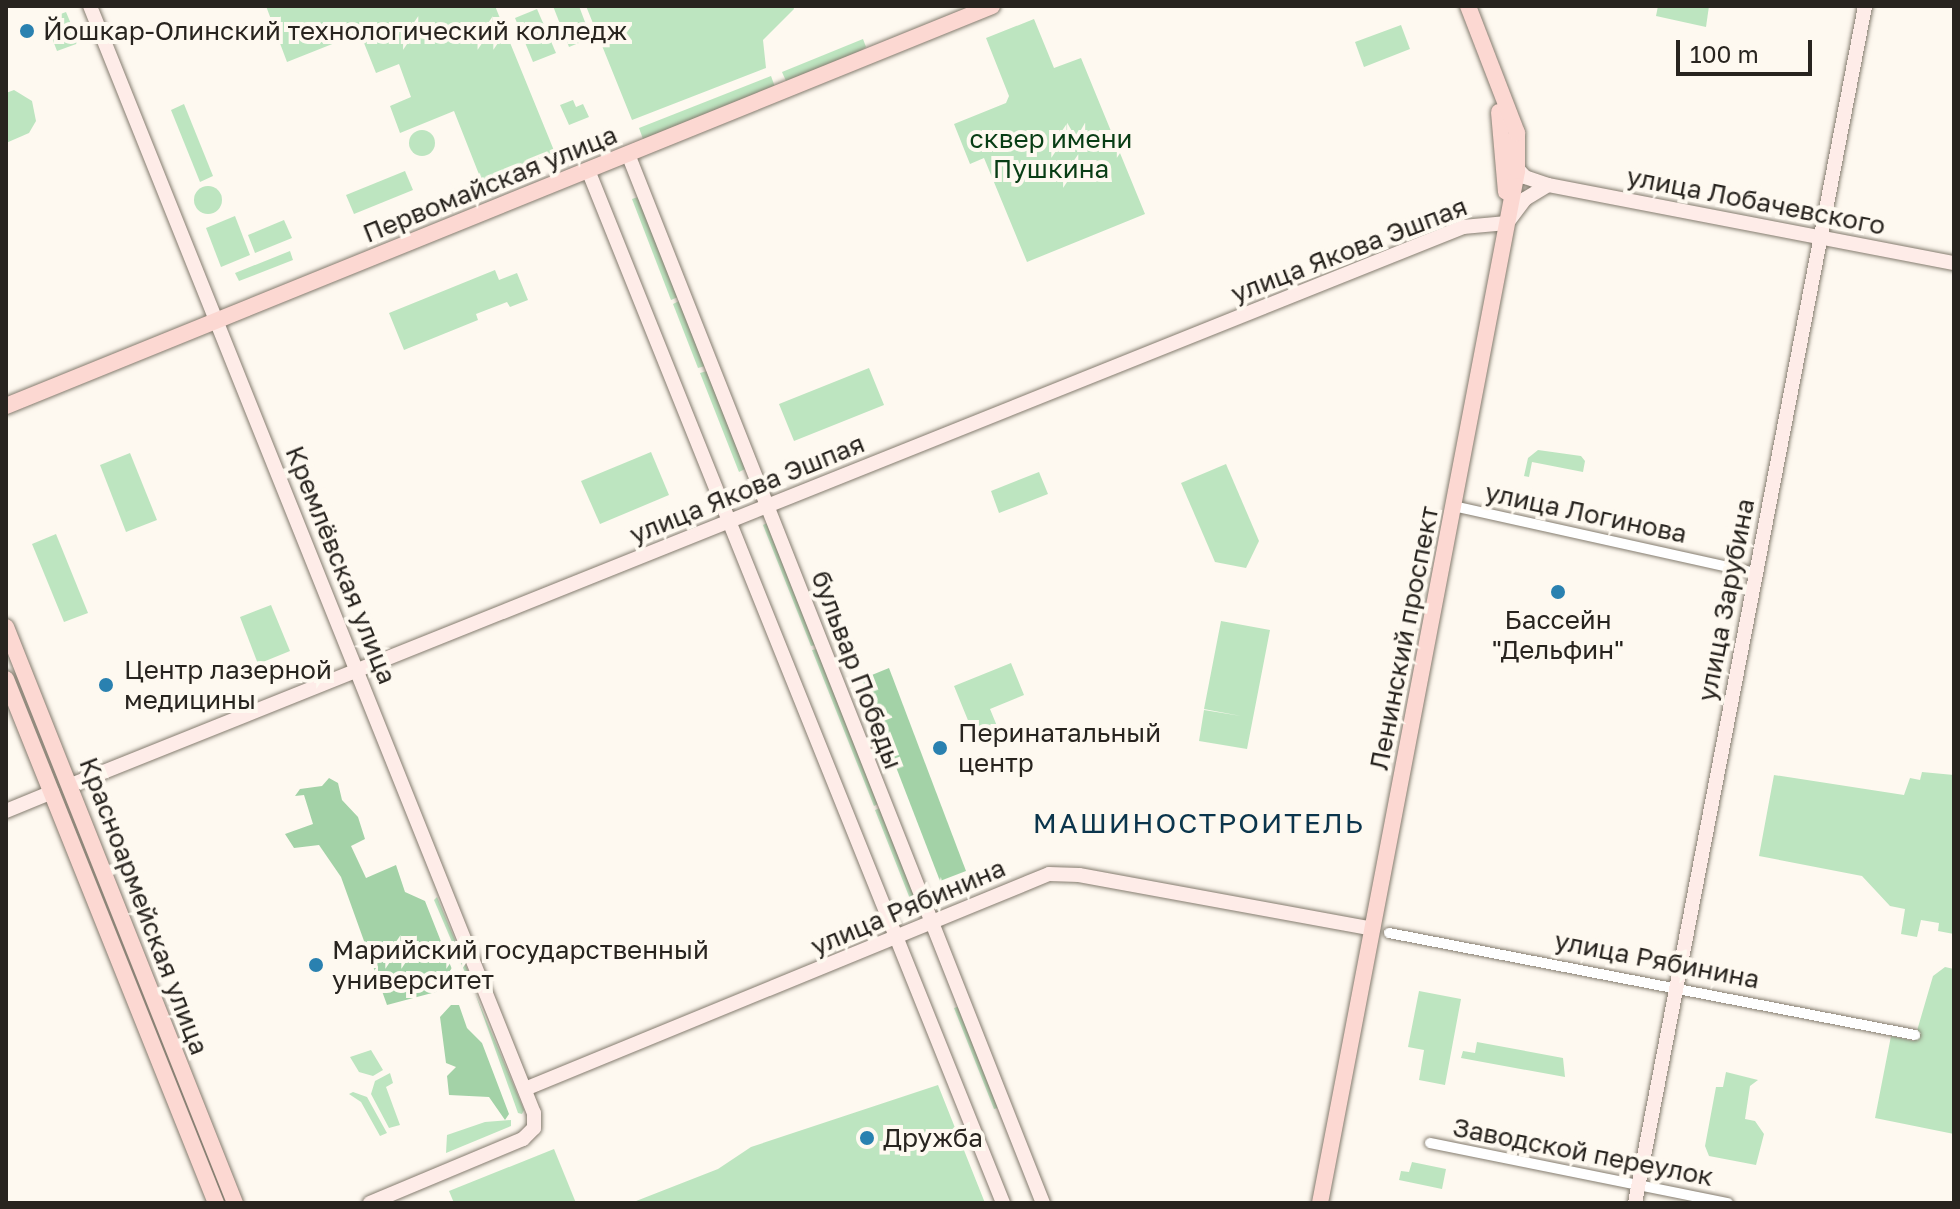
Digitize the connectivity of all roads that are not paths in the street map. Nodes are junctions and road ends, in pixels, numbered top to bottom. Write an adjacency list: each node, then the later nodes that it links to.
1 (90, 6): 14 (street, Кремлёвская улица)
2 (1457, 6): 6 (main road, Ленинский проспект)
3 (1468, 6): 9 (main road, Ленинский проспект)
4 (1865, 6): 12 (street, улица Зарубина)
5 (986, 7): 7 (main road, Первомайская улица)
6 (1502, 123): 9 (street); 11 (main road, Ленинский проспект)
7 (628, 154): 8 (main road, Первомайская улица); 17 (street, бульвар Победы)
8 (588, 170): 14 (main road, Первомайская улица); 18 (street)
9 (1517, 171): 10 (street, улица Лобачевского); 11 (main road, Ленинский проспект)
10 (1548, 185): 11 (street); 12 (street, улица Лобачевского)
11 (1507, 223): 16 (main road, Ленинский проспект); 17 (street, улица Якова Эшпая)
12 (1820, 238): 13 (street, улица Лобачевского); 19 (street, улица Зарубина)
13 (1954, 263)
14 (217, 321): 15 (main road, Первомайская улица); 21 (street, Кремлёвская улица)
15 (6, 406)
16 (1453, 506): 19 (street, улица Логинова); 27 (main road, Ленинский проспект)
17 (767, 507): 18 (street, улица Якова Эшпая); 26 (street, бульвар Победы)
18 (730, 522): 21 (street, улица Якова Эшпая); 28 (street)
19 (1756, 573): 29 (street, улица Зарубина)
20 (6, 627): 23 (main road, Красноармейская улица)
21 (357, 671): 23 (street, улица Якова Эшпая); 31 (street, Кремлёвская улица)
22 (6, 679): 24 (main road, Красноармейская улица)
23 (71, 785): 24 (main road, улица Якова Эшпая); 35 (main road, Красноармейская улица)
24 (52, 792): 25 (street, улица Якова Эшпая); 34 (main road, Красноармейская улица)
25 (6, 811)
26 (930, 923): 27 (street, улица Рябинина); 28 (street, улица Рябинина); 38 (street, бульвар Победы)
27 (1381, 931): 29 (street, улица Рябинина); 39 (main road, Ленинский проспект)
28 (896, 937): 31 (street, улица Рябинина); 37 (street)
29 (1676, 989): 30 (street, улица Рябинина); 33 (street, улица Зарубина)
30 (1915, 1035)
31 (525, 1089): 36 (street, Кремлёвская улица)
32 (1430, 1143): 33 (street, Заводской переулок)
33 (1639, 1186): 40 (street, улица Зарубина); 41 (street, Заводской переулок)
34 (216, 1203)
35 (235, 1203)
36 (370, 1203)
37 (1003, 1203)
38 (1043, 1203)
39 (1320, 1203)
40 (1635, 1203)
41 (1728, 1203)

